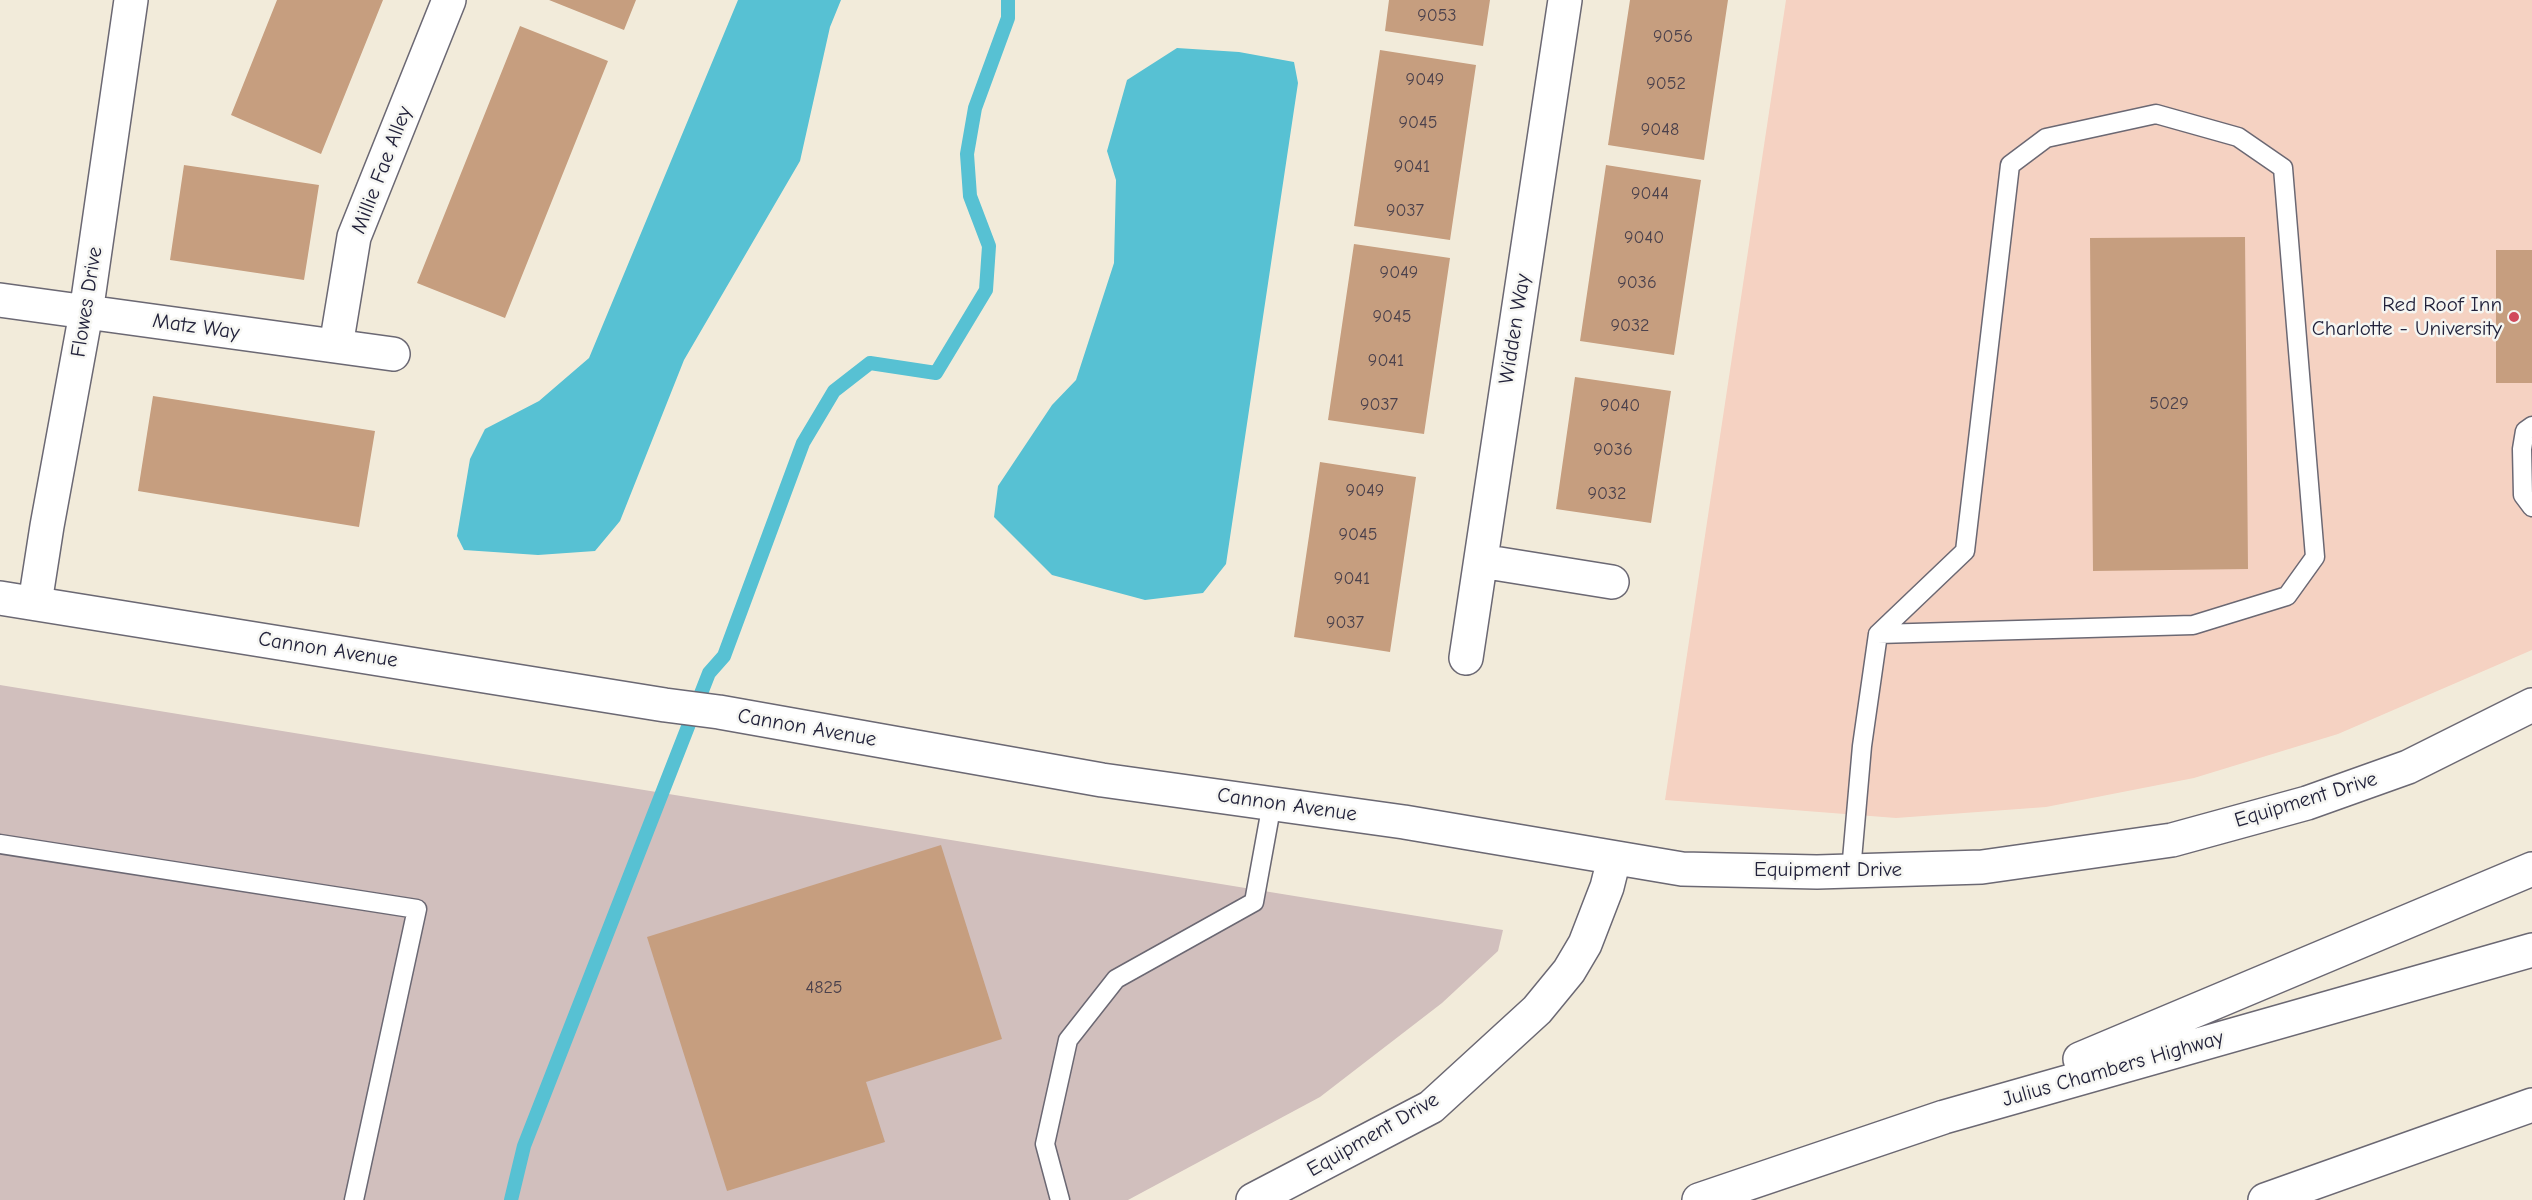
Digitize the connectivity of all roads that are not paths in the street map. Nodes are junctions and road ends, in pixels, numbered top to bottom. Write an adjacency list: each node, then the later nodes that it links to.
1 (131, 0): 5 (main road, Flowes Drive)
2 (449, 0): 6 (main road, Millie Fae Alley)
3 (1564, 0): 10 (main road, Widden Way)
4 (0, 300): 5 (main road, Matz Way)
5 (86, 313): 6 (main road, Matz Way); 13 (main road, Flowes Drive)
6 (336, 346): 7 (main road, Matz Way)
7 (393, 354)
8 (2532, 426): 9 (lane)
9 (2532, 507)
10 (1481, 561): 11 (main road); 15 (main road, Widden Way)
11 (1612, 582)
12 (0, 597): 13 (main road, Cannon Avenue)
13 (35, 603): 17 (main road, Cannon Avenue)
14 (1878, 634): 14 (lane); 21 (lane)
15 (1466, 658)
16 (2532, 705): 21 (main road, Equipment Drive)
17 (1272, 803): 19 (main road, Cannon Avenue); 26 (lane)
18 (0, 844): 25 (lane)
19 (1614, 859): 21 (main road, Equipment Drive); 27 (main road, Equipment Drive)
20 (2532, 869): 24 (main road)
21 (1851, 871)
22 (2532, 950): 24 (main road, Julius Chambers Highway)
23 (2532, 1104): 29 (main road)
24 (1944, 1117): 28 (main road, Julius Chambers Highway)
25 (354, 1200)
26 (1060, 1200)
27 (1253, 1200)
28 (1699, 1200)
29 (2265, 1200)

